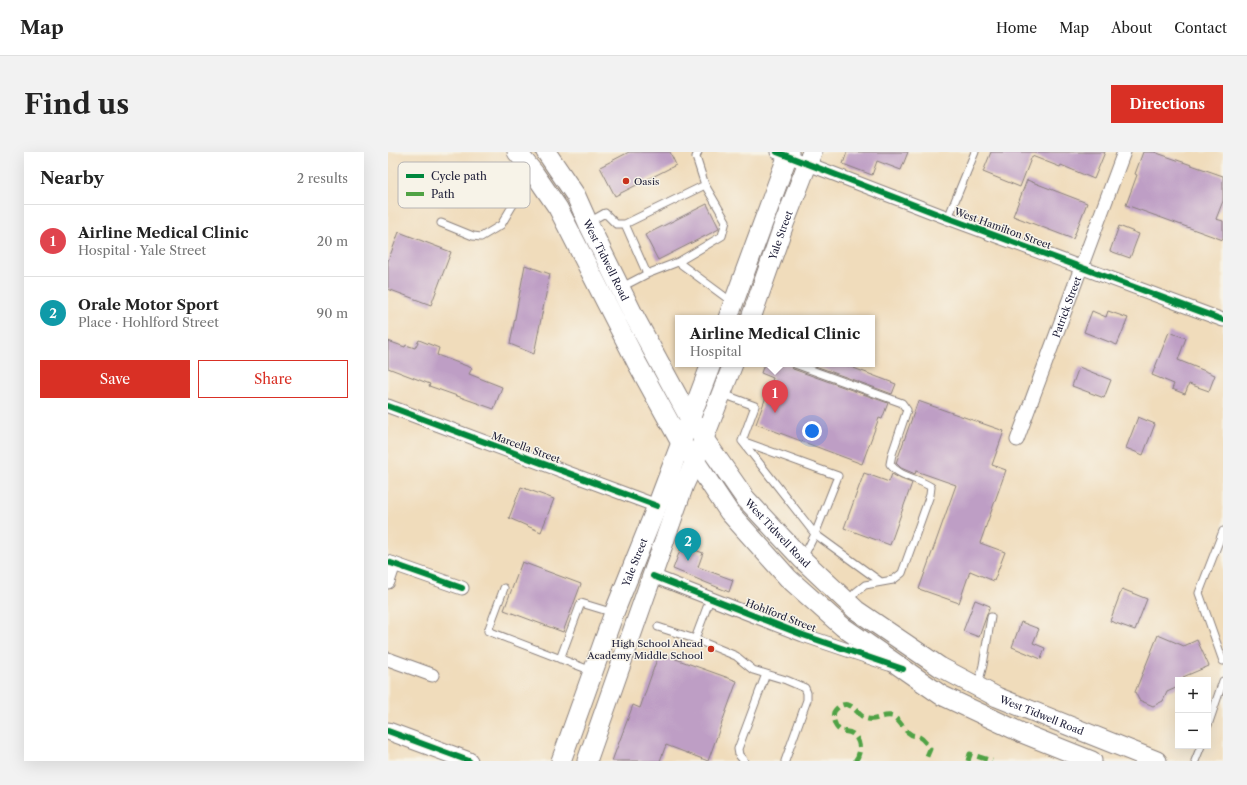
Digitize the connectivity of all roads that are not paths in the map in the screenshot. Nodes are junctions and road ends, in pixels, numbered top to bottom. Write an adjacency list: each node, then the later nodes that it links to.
1 (517, 152): 8 (main road, West Tidwell Road)
2 (546, 152): 16 (main road, West Tidwell Road)
3 (698, 152): 12 (lane)
4 (975, 152): 14 (lane)
5 (1124, 152): 20 (street, Patrick Street)
6 (785, 153): 7 (street, West Hamilton Street); 23 (main road, Yale Street)
7 (810, 158): 14 (street, West Hamilton Street); 24 (main road, Yale Street)
8 (525, 162)
9 (530, 168): 10 (main road, West Tidwell Road)
10 (534, 173): 11 (lane); 18 (main road, West Tidwell Road)
11 (530, 178)
12 (706, 185): 17 (lane); 19 (lane)
13 (511, 208): 15 (lane)
14 (948, 218): 20 (street, West Hamilton Street)
15 (441, 223)
16 (588, 223): 17 (lane); 18 (main road); 22 (main road, West Tidwell Road)
17 (625, 224): 21 (lane)
18 (568, 230): 35 (main road, West Tidwell Road)
19 (678, 262): 21 (lane); 23 (lane)
20 (1080, 267): 25 (street, West Hamilton Street); 33 (street, Patrick Street)
21 (647, 274): 22 (lane)
22 (620, 288): 31 (main road, West Tidwell Road)
23 (731, 311): 24 (main road)
24 (753, 314)
25 (1223, 320)
26 (710, 367): 31 (main road, Yale Street)
27 (732, 367): 29 (main road, Yale Street)
28 (803, 367): 44 (lane)
29 (721, 394): 32 (main road, Yale Street); 34 (lane)
30 (388, 406): 37 (street, Marcella Street)
31 (690, 419): 32 (main road, West Tidwell Road); 35 (main road, Yale Street)
32 (704, 439): 36 (main road, Yale Street); 40 (main road, West Tidwell Road)
33 (1017, 440)
34 (742, 441): 39 (lane); 39 (lane)
35 (681, 443): 36 (main road, West Tidwell Road); 37 (main road, Yale Street)
36 (695, 461): 42 (main road, Yale Street); 52 (main road, West Tidwell Road)
37 (657, 506): 49 (main road, Yale Street)
38 (1223, 531): 56 (lane)
39 (815, 534): 40 (lane); 44 (lane)
40 (802, 560): 48 (main road, West Tidwell Road)
41 (391, 563): 43 (street); 45 (street)
42 (653, 576): 47 (street, Hohlford Street); 70 (main road, Yale Street)
43 (388, 582)
44 (881, 582): 48 (lane)
45 (462, 588)
46 (504, 588): 55 (lane)
47 (710, 599): 53 (lane); 57 (street, Hohlford Street)
48 (852, 606): 52 (main road); 62 (main road, West Tidwell Road)
49 (614, 613): 55 (lane); 58 (main road, Yale Street)
50 (991, 617): 62 (lane)
51 (658, 627): 53 (lane)
52 (842, 627): 57 (main road, West Tidwell Road)
53 (694, 639): 59 (lane)
54 (388, 659): 60 (street)
55 (560, 659): 58 (lane)
56 (1223, 661)
57 (903, 669): 66 (main road, West Tidwell Road)
58 (594, 671): 69 (main road, Yale Street)
59 (766, 674): 71 (lane); 72 (lane)
60 (432, 675)
61 (1223, 681): 64 (lane)
62 (978, 687): 63 (main road, West Tidwell Road)
63 (1033, 711): 66 (main road); 74 (main road, West Tidwell Road)
64 (1211, 716)
65 (388, 731): 68 (street)
66 (1022, 733): 73 (main road, West Tidwell Road)
67 (1200, 749): 75 (lane)
68 (469, 761)
69 (561, 761)
70 (587, 761)
71 (744, 761)
72 (784, 761)
73 (1092, 761)
74 (1157, 761)
75 (1196, 761)

